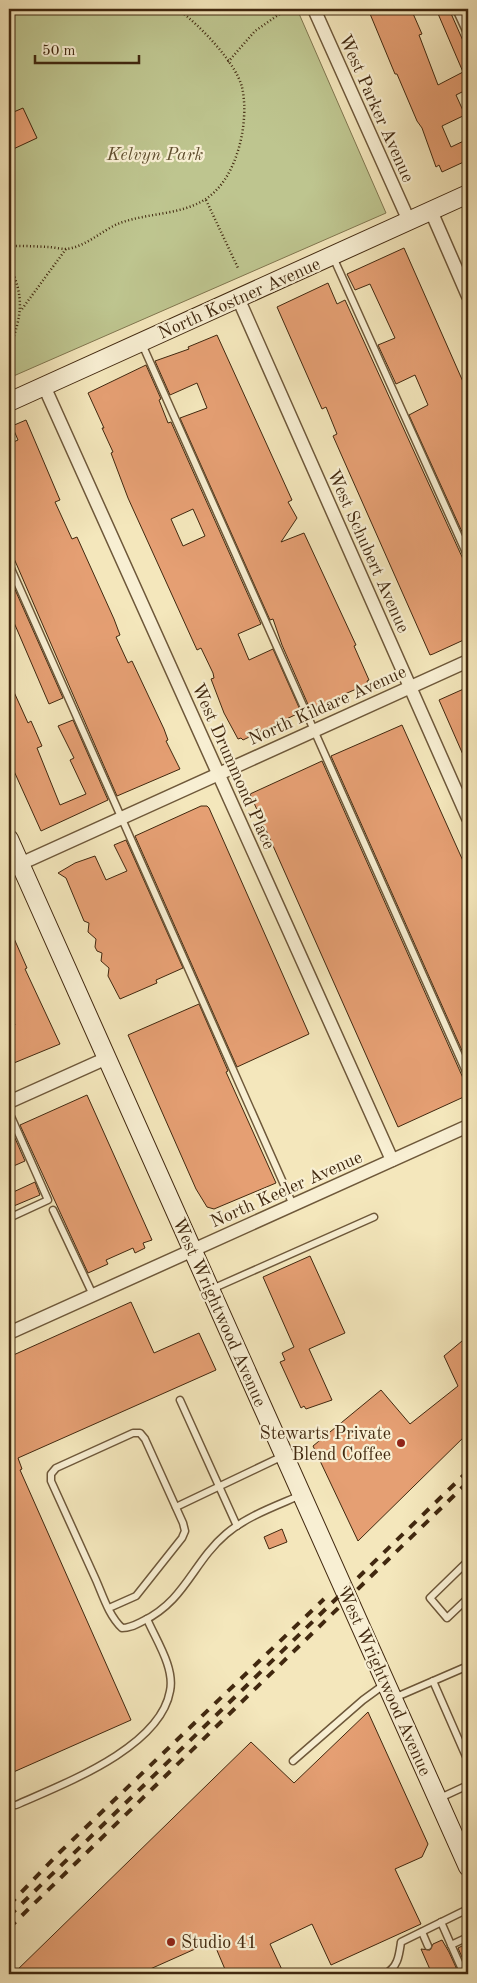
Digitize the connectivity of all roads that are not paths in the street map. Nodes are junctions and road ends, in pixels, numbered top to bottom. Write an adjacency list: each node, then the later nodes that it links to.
1 (314, 9): 6 (street, West Parker Avenue)
2 (456, 9): 3 (lane)
3 (468, 35)
4 (468, 194): 5 (street, North Kostner Avenue)
5 (431, 211): 6 (street, North Kostner Avenue); 8 (street)
6 (409, 221): 7 (street, North Kostner Avenue)
7 (333, 256): 9 (street, North Kostner Avenue); 13 (lane)
8 (468, 296)
9 (238, 298): 10 (street, North Kostner Avenue); 16 (street, West Schubert Avenue)
10 (141, 342): 11 (street, North Kostner Avenue); 17 (lane)
11 (44, 386): 12 (street, North Kostner Avenue); 18 (street, West Drummond Place)
12 (9, 402)
13 (468, 557)
14 (9, 564): 19 (lane)
15 (468, 661): 16 (street, North Kildare Avenue)
16 (410, 687): 17 (street, North Kildare Avenue); 20 (street, West Schubert Avenue)
17 (314, 731): 18 (street, North Kildare Avenue); 24 (lane)
18 (218, 774): 19 (street, North Kildare Avenue); 28 (street, West Drummond Place)
19 (121, 818): 22 (street, North Kildare Avenue); 29 (lane)
20 (468, 818)
21 (9, 839): 22 (street, West Wrightwood Avenue)
22 (14, 866): 23 (street, West Wrightwood Avenue)
23 (107, 1058): 25 (street); 33 (street, West Wrightwood Avenue)
24 (468, 1076)
25 (9, 1102)
26 (9, 1112): 32 (lane)
27 (468, 1126): 28 (street, North Keeler Avenue)
28 (392, 1160): 29 (street, North Keeler Avenue)
29 (293, 1205): 33 (street, North Keeler Avenue)
30 (53, 1210): 35 (lane)
31 (374, 1217): 34 (lane)
32 (9, 1218)
33 (193, 1250): 34 (street, West Wrightwood Avenue); 35 (street, North Keeler Avenue)
34 (210, 1290): 38 (street, West Wrightwood Avenue)
35 (93, 1295): 36 (street, North Keeler Avenue)
36 (9, 1333)
37 (180, 1400): 39 (lane)
38 (285, 1456): 39 (lane); 40 (street, West Wrightwood Avenue)
39 (219, 1487): 41 (lane); 42 (lane)
40 (302, 1494): 42 (lane); 49 (street, West Wrightwood Avenue)
41 (176, 1507): 45 (lane); 45 (lane)
42 (237, 1526): 46 (lane)
43 (468, 1561): 44 (lane)
44 (468, 1598)
45 (109, 1608): 46 (lane)
46 (147, 1619): 54 (lane)
47 (468, 1666): 48 (lane)
48 (433, 1681): 49 (lane); 51 (lane)
49 (390, 1691): 50 (lane); 53 (street, West Wrightwood Avenue)
50 (293, 1761)
51 (468, 1761)
52 (468, 1785): 53 (lane)
53 (438, 1799): 55 (street, West Wrightwood Avenue)
54 (9, 1805)
55 (468, 1867)
56 (468, 1909): 57 (lane)
57 (441, 1922): 58 (lane); 60 (lane)
58 (422, 1932): 61 (lane); 62 (lane)
59 (468, 1937): 60 (lane)
60 (452, 1945): 63 (lane)
61 (428, 1946)
62 (385, 1974)
63 (464, 1974)

